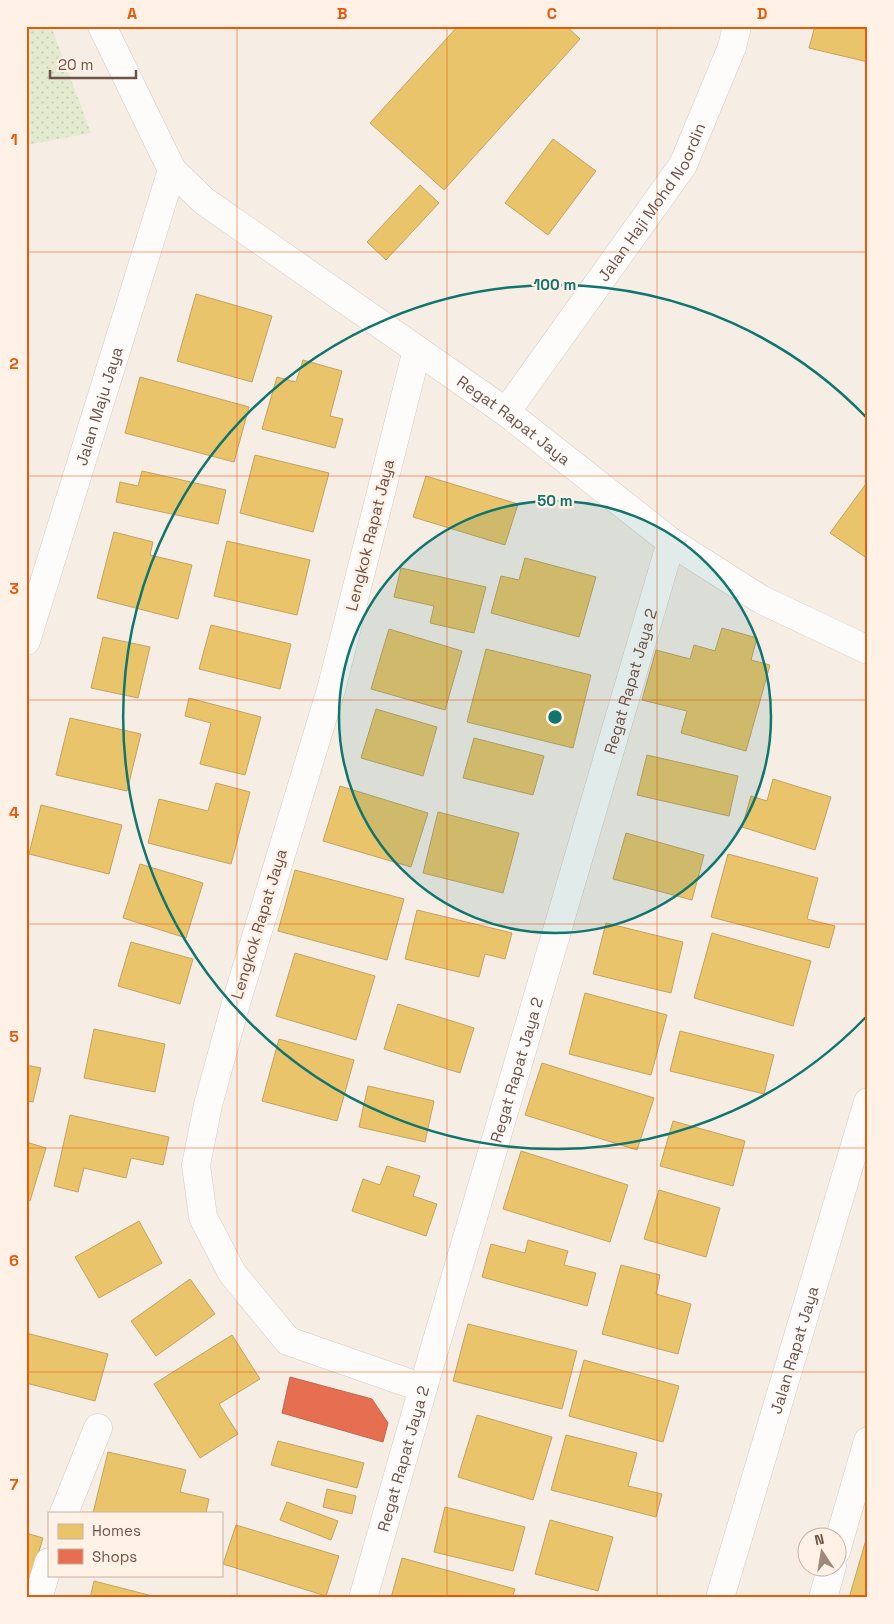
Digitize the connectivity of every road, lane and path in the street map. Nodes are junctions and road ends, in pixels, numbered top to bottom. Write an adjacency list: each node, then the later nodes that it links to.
1 (102, 26): 3 (street, Regat Rapat Jaya)
2 (737, 26): 5 (street, Jalan Haji Mohd Noordin)
3 (172, 170): 4 (street, Regat Rapat Jaya); 7 (street, Jalan Maju Jaya)
4 (417, 350): 5 (street, Regat Rapat Jaya); 10 (street, Lengkok Rapat Jaya)
5 (506, 412): 6 (street, Regat Rapat Jaya)
6 (671, 542): 8 (street, Regat Rapat Jaya); 10 (street, Regat Rapat Jaya 2)
7 (26, 641)
8 (868, 650)
9 (868, 1102): 19 (street, Jalan Rapat Jaya)
10 (423, 1388): 18 (street, Regat Rapat Jaya 2)
11 (98, 1428): 13 (street)
12 (868, 1441): 14 (street)
13 (64, 1512)
14 (843, 1526)
15 (48, 1565): 17 (street)
16 (829, 1576): 20 (street)
17 (38, 1598)
18 (363, 1598)
19 (720, 1598)
20 (823, 1598)

